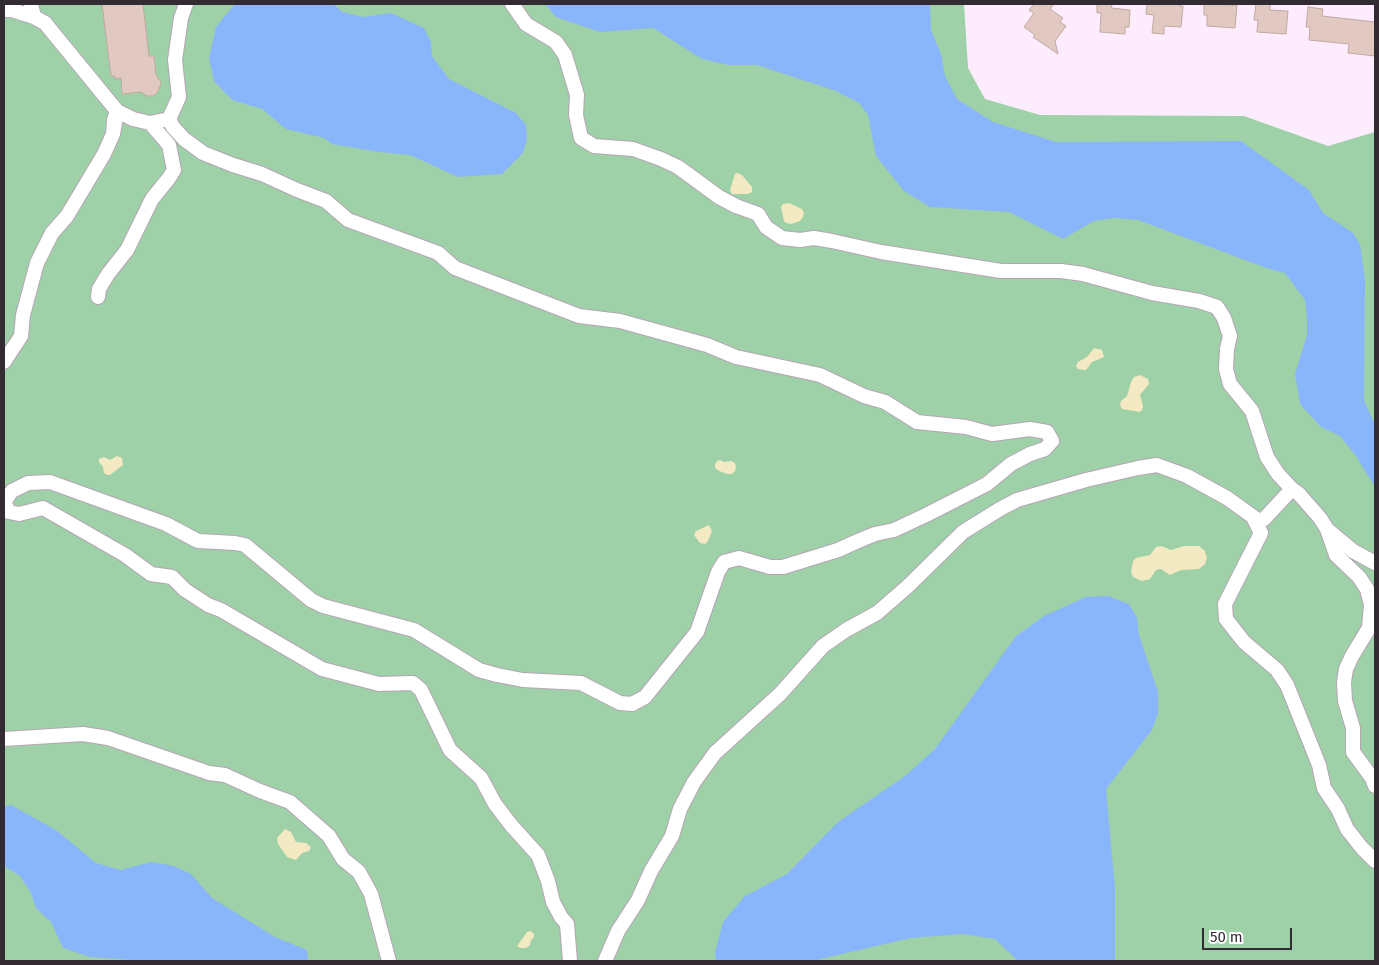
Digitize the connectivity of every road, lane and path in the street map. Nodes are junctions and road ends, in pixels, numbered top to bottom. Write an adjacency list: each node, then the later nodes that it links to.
1 (186, 4): 6 (lane)
2 (512, 4): 10 (lane)
3 (4, 10): 4 (lane)
4 (32, 10): 5 (lane)
5 (117, 111): 7 (lane); 9 (lane)
6 (169, 118): 7 (lane); 18 (lane)
7 (150, 123): 8 (lane)
8 (98, 297)
9 (4, 362)
10 (1292, 489): 11 (lane); 12 (lane)
11 (1253, 517): 16 (lane); 19 (lane)
12 (1327, 529): 13 (lane); 15 (lane)
13 (1375, 563)
14 (4, 739): 17 (lane)
15 (1375, 786)
16 (1375, 861)
17 (389, 961)
18 (570, 961)
19 (605, 961)

